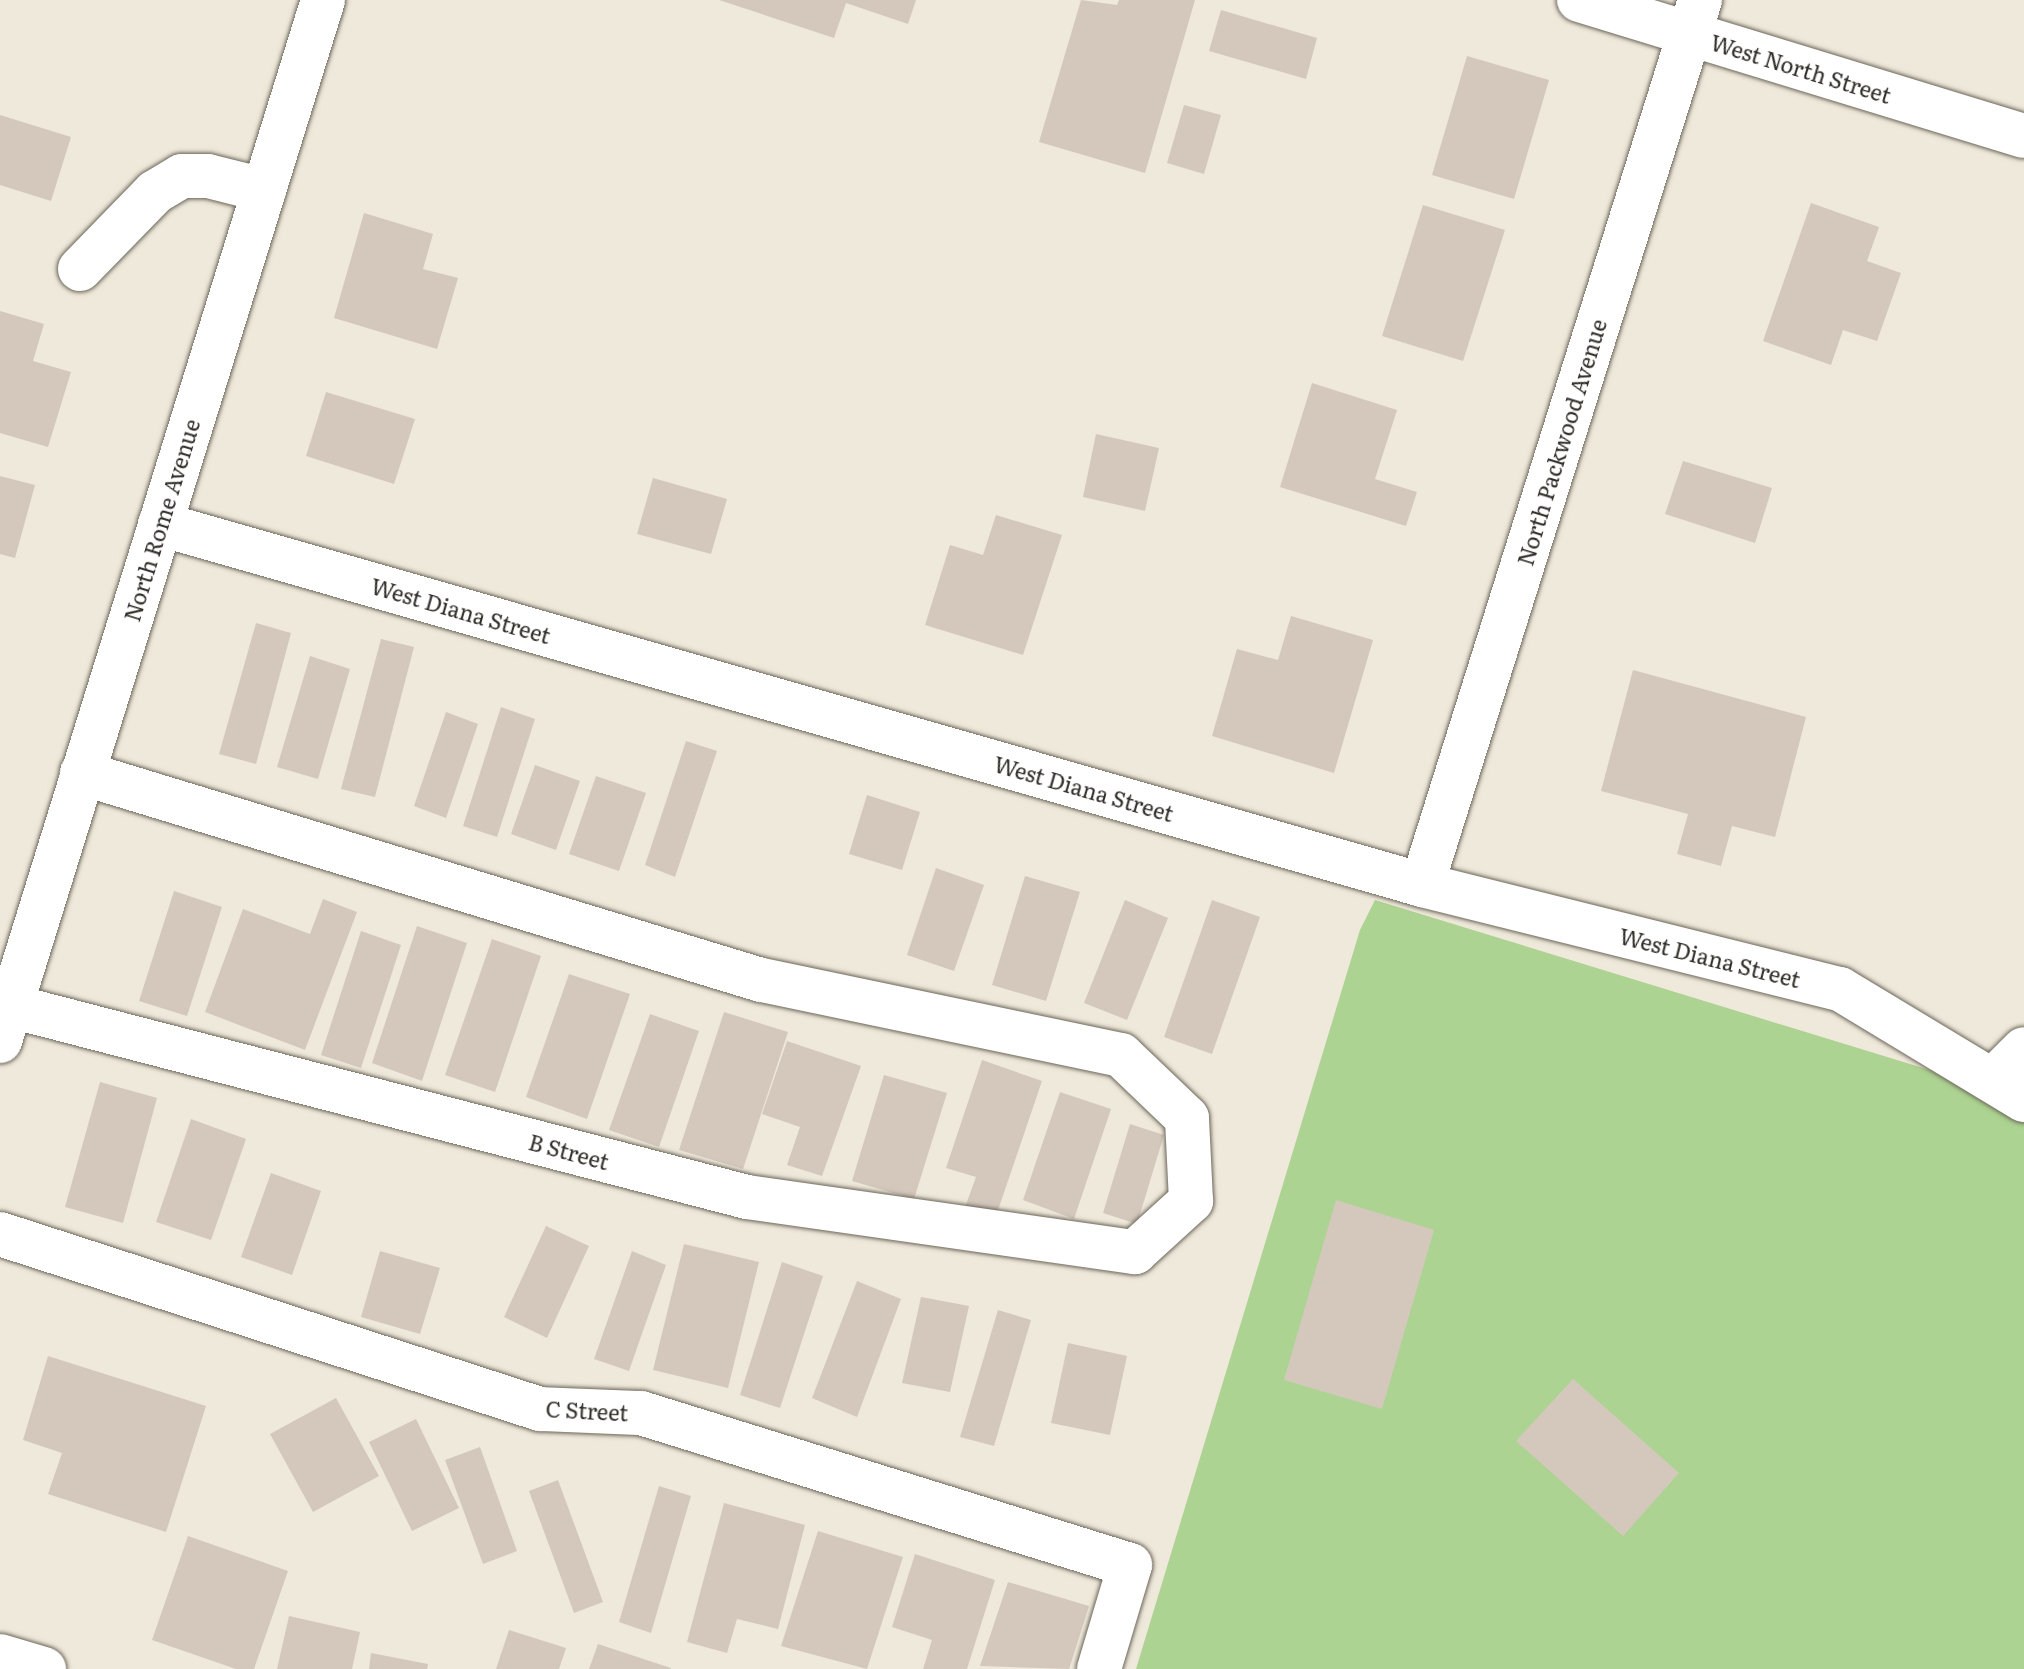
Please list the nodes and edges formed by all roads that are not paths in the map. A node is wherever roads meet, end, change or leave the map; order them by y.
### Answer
1 (323, 0) edge
2 (1579, 0) edge
3 (1694, 17) edge
4 (2024, 136) edge
5 (264, 190) junction
6 (80, 269) dead end
7 (160, 524) junction
8 (82, 773) junction
9 (1422, 885) junction
10 (18, 912) edge
11 (6, 1023) edge
12 (2024, 1049) edge
13 (2009, 1090) edge
14 (0, 1234) edge
15 (0, 1656) edge
16 (44, 1669) edge
17 (1099, 1669) edge

1 - 5 street, North Rome Avenue
2 - 3 street, West North Street
3 - 4 street, West North Street
3 - 9 street, North Packwood Avenue
5 - 6 street
5 - 7 street, North Rome Avenue
7 - 8 street, North Rome Avenue
7 - 9 street, West Diana Street
8 - 10 street, North Rome Avenue
8 - 11 street, B Street
9 - 13 street, West Diana Street
10 - 11 street, North Rome Avenue
12 - 13 street
14 - 17 street, C Street
15 - 16 street

